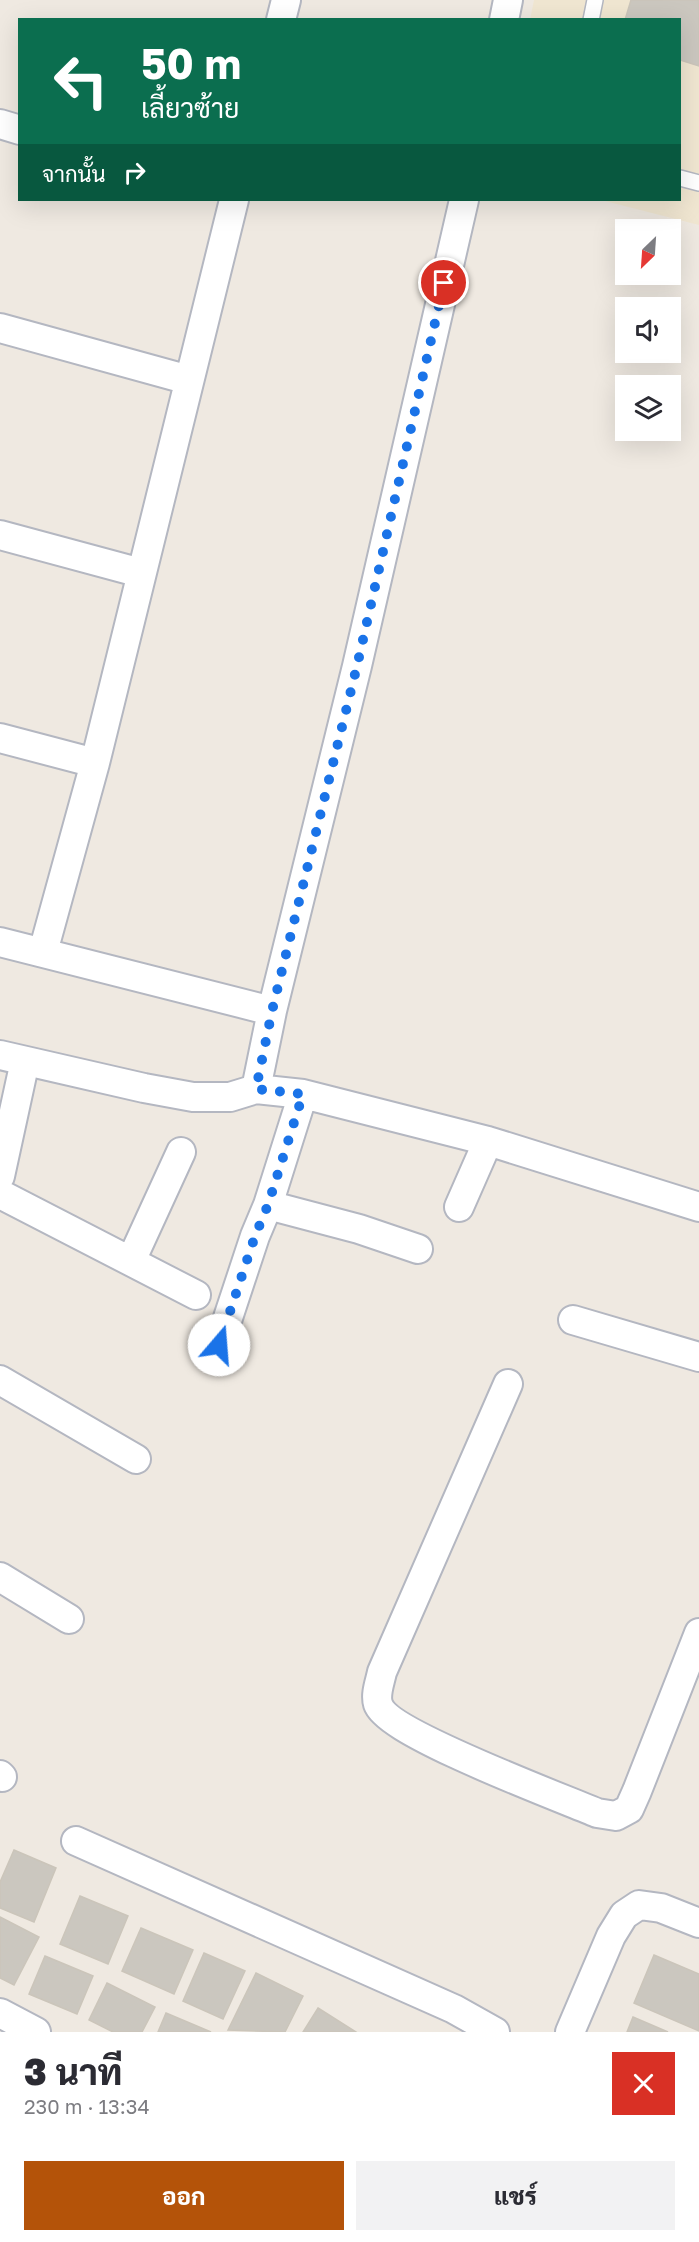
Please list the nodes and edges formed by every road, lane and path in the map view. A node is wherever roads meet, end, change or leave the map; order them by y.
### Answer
1 (286, 0) edge
2 (508, 0) edge
3 (595, 0) edge
4 (282, 18) edge
5 (504, 18) edge
6 (591, 18) edge
7 (0, 124) edge
8 (18, 129) edge
9 (681, 178) edge
10 (699, 183) edge
11 (234, 201) edge
12 (464, 201) edge
13 (0, 328) edge
14 (189, 380) junction
15 (0, 535) edge
16 (141, 573) junction
17 (0, 738) edge
18 (95, 763) junction
19 (0, 942) edge
20 (43, 952) junction
21 (272, 1011) junction
22 (12, 1058) edge
23 (256, 1089) junction
24 (303, 1094) junction
25 (488, 1141) junction
26 (181, 1152) dead end
27 (0, 1176) edge
28 (0, 1194) edge
29 (268, 1205) junction
30 (459, 1207) dead end
31 (699, 1207) edge
32 (418, 1249) dead end
33 (131, 1261) junction
34 (196, 1295) dead end
35 (573, 1320) dead end
36 (219, 1345) dead end
37 (699, 1357) edge
38 (0, 1380) edge
39 (508, 1384) dead end
40 (136, 1459) dead end
41 (0, 1578) edge
42 (69, 1619) dead end
43 (699, 1633) edge
44 (76, 1841) dead end
45 (699, 1923) edge
46 (0, 2013) edge
47 (36, 2032) edge
48 (495, 2032) edge
49 (570, 2032) edge

1 - 4 street
2 - 5 street
3 - 6 lane
7 - 8 street
9 - 10 lane
11 - 14 street
12 - 21 street
13 - 14 street
14 - 16 street
15 - 16 street
16 - 18 street
17 - 18 street
18 - 20 street
19 - 20 street
20 - 21 street
21 - 23 street
22 - 23 street
22 - 27 street
23 - 24 street
24 - 25 street
24 - 29 street
25 - 30 street
25 - 31 street
26 - 33 street
28 - 33 street
29 - 32 street
29 - 36 street
33 - 34 street
35 - 37 street
38 - 40 street
39 - 43 street
41 - 42 street
44 - 48 street
45 - 49 street
46 - 47 street

